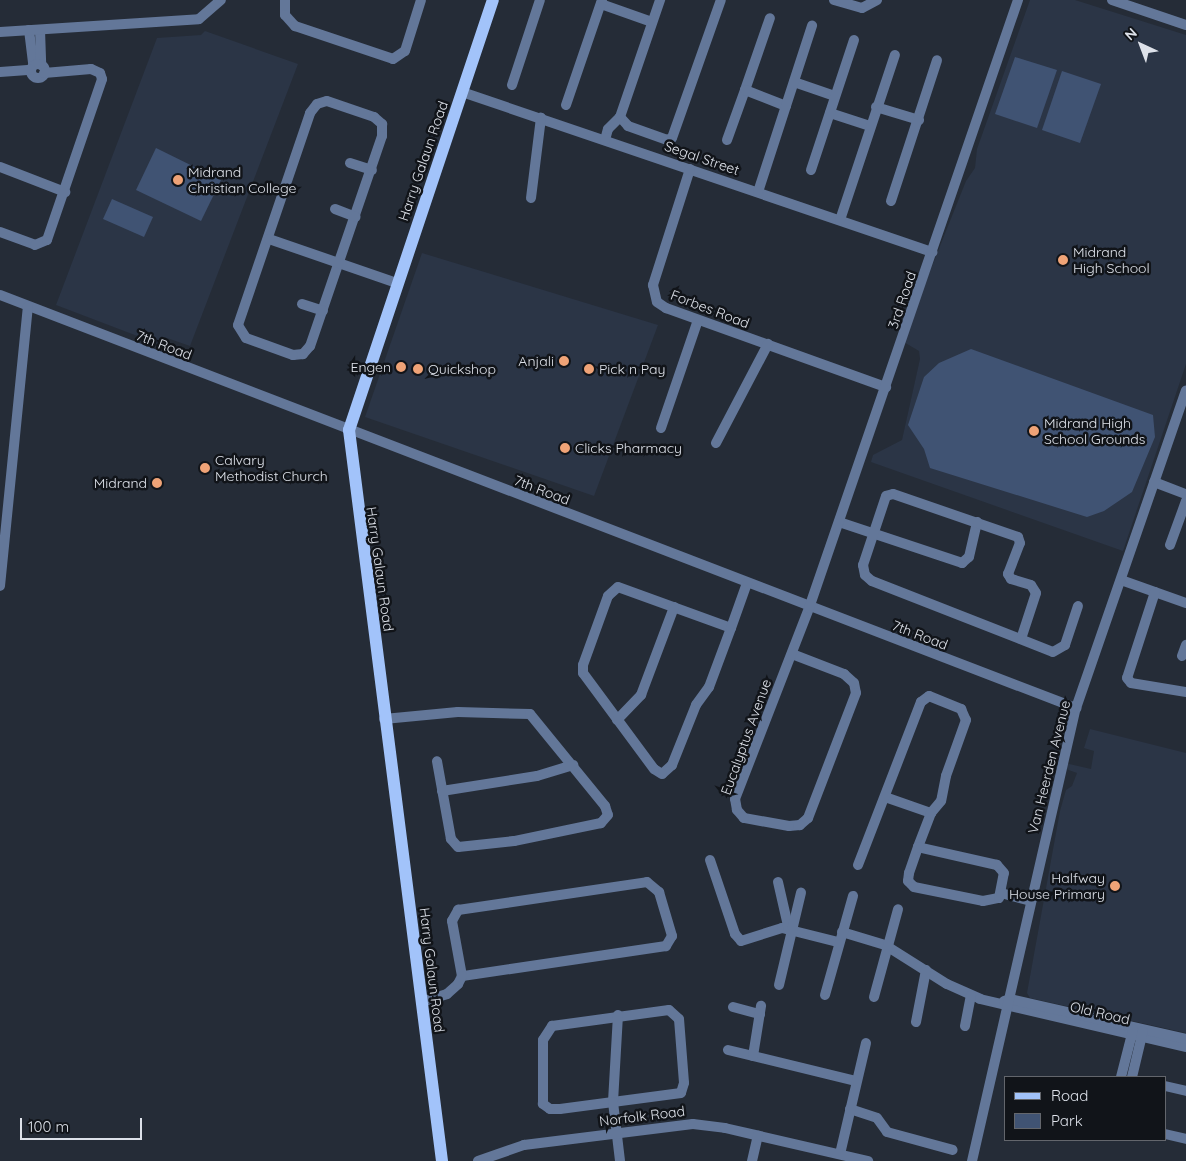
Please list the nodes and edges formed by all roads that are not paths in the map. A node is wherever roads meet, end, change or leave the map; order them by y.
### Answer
1 (221, 0) edge
2 (285, 0) edge
3 (422, 0) edge
4 (493, 0) edge
5 (540, 0) edge
6 (660, 0) edge
7 (721, 0) edge
8 (834, 0) edge
9 (1018, 0) edge
10 (1112, 0) edge
11 (602, 2) edge
12 (874, 3) edge
13 (770, 18) dead end
14 (652, 22) junction
15 (1186, 25) edge
16 (812, 26) dead end
17 (28, 30) junction
18 (40, 30) junction
19 (0, 32) edge
20 (854, 40) dead end
21 (895, 55) dead end
22 (937, 60) dead end
23 (37, 69) junction
24 (0, 72) edge
25 (794, 82) junction
26 (512, 85) dead end
27 (745, 90) junction
28 (462, 92) junction
29 (836, 96) junction
30 (566, 104) dead end
31 (786, 106) junction
32 (876, 107) junction
33 (830, 113) junction
34 (620, 117) junction
35 (541, 118) junction
36 (919, 120) junction
37 (870, 126) junction
38 (605, 140) junction
39 (728, 140) dead end
40 (350, 162) dead end
41 (0, 167) edge
42 (690, 169) junction
43 (372, 170) junction
44 (811, 170) dead end
45 (64, 192) junction
46 (758, 192) junction
47 (531, 198) dead end
48 (891, 200) dead end
49 (335, 209) dead end
50 (356, 217) junction
51 (840, 220) junction
52 (0, 232) edge
53 (268, 239) junction
54 (933, 252) junction
55 (338, 264) junction
56 (397, 282) junction
57 (0, 295) edge
58 (302, 304) dead end
59 (28, 306) junction
60 (323, 311) junction
61 (698, 320) junction
62 (768, 344) junction
63 (886, 387) junction
64 (1186, 390) edge
65 (661, 428) dead end
66 (349, 430) junction
67 (716, 443) dead end
68 (1154, 482) junction
69 (1186, 494) edge
70 (1186, 501) edge
71 (839, 522) junction
72 (977, 522) junction
73 (873, 535) junction
74 (1170, 545) dead end
75 (1121, 580) junction
76 (747, 583) junction
77 (0, 586) edge
78 (1155, 592) junction
79 (1186, 603) edge
80 (1078, 606) dead end
81 (674, 607) junction
82 (809, 608) junction
83 (731, 628) junction
84 (1021, 639) junction
85 (1186, 645) edge
86 (792, 654) junction
87 (1182, 656) dead end
88 (1186, 692) edge
89 (1076, 708) junction
90 (384, 719) junction
91 (618, 720) junction
92 (437, 761) dead end
93 (573, 765) junction
94 (442, 791) junction
95 (885, 797) junction
96 (931, 814) junction
97 (918, 847) junction
98 (710, 860) dead end
99 (858, 865) dead end
100 (778, 882) dead end
101 (801, 893) dead end
102 (1001, 893) junction
103 (853, 896) dead end
104 (1031, 901) junction
105 (898, 909) dead end
106 (791, 931) junction
107 (842, 932) junction
108 (838, 942) junction
109 (888, 947) junction
110 (926, 970) junction
111 (462, 976) junction
112 (779, 985) dead end
113 (824, 995) dead end
114 (971, 996) junction
115 (874, 997) dead end
116 (421, 1002) junction
117 (1006, 1003) junction
118 (733, 1007) dead end
119 (618, 1015) junction
120 (916, 1022) dead end
121 (965, 1026) dead end
122 (1138, 1032) junction
123 (1186, 1039) edge
124 (866, 1043) dead end
125 (1186, 1047) edge
126 (728, 1050) dead end
127 (752, 1056) junction
128 (1126, 1076) edge
129 (856, 1081) junction
130 (1166, 1086) edge
131 (1186, 1091) edge
132 (613, 1102) junction
133 (850, 1110) junction
134 (616, 1133) junction
135 (1166, 1134) edge
136 (758, 1136) junction
137 (1186, 1139) edge
138 (953, 1150) dead end
139 (840, 1154) junction
140 (442, 1161) edge
141 (478, 1161) edge
142 (620, 1161) edge
143 (752, 1161) edge
144 (868, 1161) edge
145 (972, 1161) edge

1 - 18 street
2 - 3 street
4 - 28 main road, Harry Galaun Road
5 - 26 street
6 - 14 street
7 - 34 street
8 - 12 street
9 - 54 street, 3rd Road
10 - 15 street
11 - 14 street
11 - 30 street
13 - 27 street
14 - 34 street
16 - 25 street
17 - 18 street
17 - 19 street
17 - 23 street
18 - 23 street
20 - 29 street
21 - 32 street
22 - 36 street
23 - 24 street
23 - 45 street
25 - 29 street
25 - 31 street
27 - 31 street
27 - 39 street
28 - 35 street, Segal Street
28 - 56 main road, Harry Galaun Road
29 - 33 street
31 - 46 street
32 - 36 street
32 - 37 street
33 - 37 street
33 - 44 street
34 - 38 street
35 - 38 street, Segal Street
35 - 47 street
36 - 48 street
37 - 51 street
38 - 42 street, Segal Street
40 - 43 street
41 - 45 street
42 - 46 street, Segal Street
42 - 61 street, Forbes Road
43 - 50 street
43 - 53 street
45 - 52 street
46 - 51 street, Segal Street
49 - 50 street
50 - 55 street
51 - 54 street, Segal Street
53 - 55 street
53 - 60 street
54 - 63 street, 3rd Road
55 - 56 street
55 - 60 street
56 - 66 main road, Harry Galaun Road
57 - 59 street, 7th Road
58 - 60 street
59 - 66 street, 7th Road
59 - 77 street
61 - 62 street, Forbes Road
61 - 65 street
62 - 63 street, Forbes Road
62 - 67 street
63 - 71 street, 3rd Road
64 - 68 street, Van Heerden Avenue
66 - 76 street, 7th Road
66 - 90 main road, Harry Galaun Road
68 - 69 street
68 - 75 street, Van Heerden Avenue
70 - 74 street
71 - 73 street
71 - 82 street, 3rd Road
72 - 73 street
72 - 73 street
72 - 84 street
73 - 84 street
75 - 78 street
75 - 89 street, Van Heerden Avenue
76 - 82 street, 7th Road
76 - 83 street
78 - 79 street
78 - 88 street
80 - 84 street
81 - 83 street
81 - 91 street
81 - 91 street
82 - 86 street, Eucalyptus Avenue
82 - 89 street, 7th Road
83 - 91 street
85 - 87 street
86 - 86 street, Eucalyptus Avenue
89 - 104 street, Van Heerden Avenue
90 - 93 street
90 - 116 main road, Harry Galaun Road
92 - 94 street
93 - 94 street
93 - 94 street
95 - 96 street
95 - 96 street
95 - 99 street
96 - 97 street
97 - 102 street
97 - 102 street
98 - 106 street
100 - 106 street
101 - 106 street
102 - 104 street
103 - 107 street
104 - 117 street, Van Heerden Avenue
105 - 109 street
106 - 108 street
106 - 112 street
107 - 108 street
107 - 109 street, Old Road
108 - 113 street
109 - 110 street, Old Road
109 - 115 street
110 - 114 street, Old Road
110 - 120 street
111 - 111 street
111 - 116 street
114 - 117 street, Old Road
114 - 121 street
116 - 140 main road, Harry Galaun Road
117 - 122 street, Old Road
117 - 145 street, Van Heerden Avenue
118 - 127 street
119 - 132 street
119 - 132 street
119 - 132 street
122 - 123 street, Old Road
122 - 125 street, Old Road
122 - 128 street
124 - 129 street
126 - 127 street
127 - 129 street
129 - 133 street
130 - 131 street
132 - 134 street
133 - 138 street
133 - 139 street
134 - 136 street, Norfolk Road
134 - 141 street, Norfolk Road
134 - 142 street
135 - 137 street
136 - 139 street, Norfolk Road
136 - 143 street
139 - 144 street, Norfolk Road

